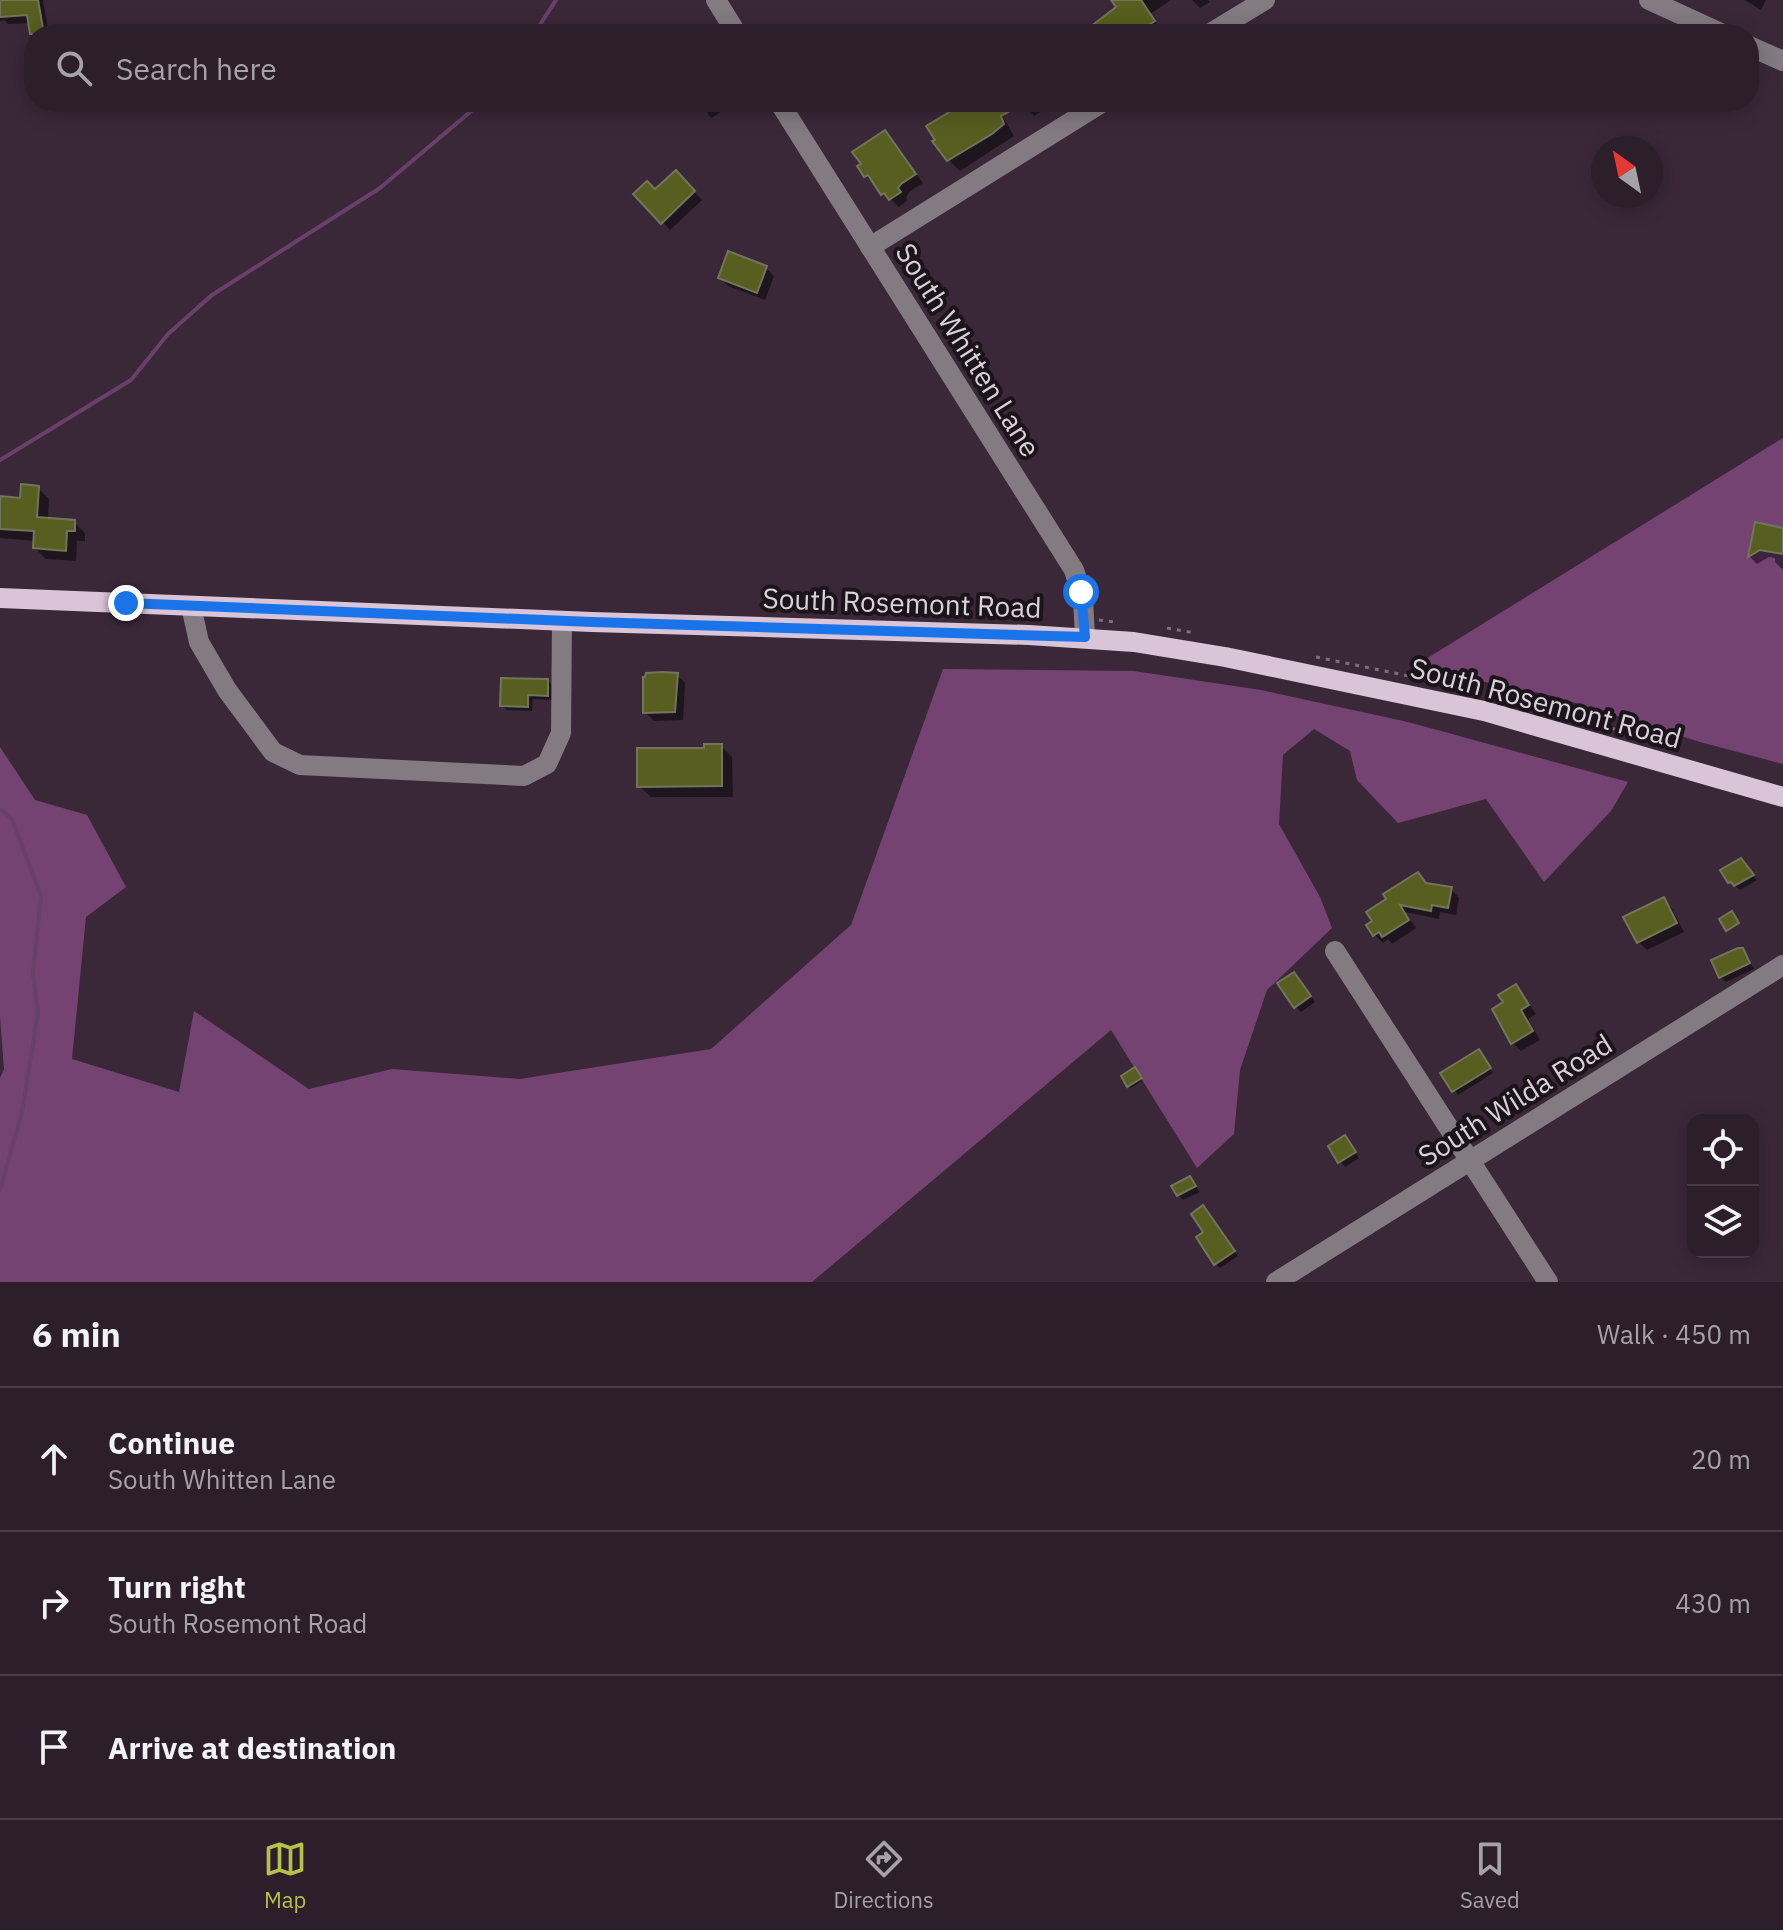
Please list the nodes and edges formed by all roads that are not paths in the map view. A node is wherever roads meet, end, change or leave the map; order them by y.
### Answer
1 (716, 0) edge
2 (1265, 0) edge
3 (1649, 0) edge
4 (731, 24) edge
5 (1225, 24) edge
6 (1701, 24) edge
7 (1759, 50) edge
8 (1783, 61) edge
9 (785, 112) edge
10 (1087, 112) edge
11 (870, 247) junction
12 (0, 598) edge
13 (191, 606) junction
14 (562, 621) junction
15 (1085, 637) junction
16 (1783, 797) edge
17 (1335, 951) dead end
18 (1783, 965) edge
19 (1471, 1160) junction
20 (1276, 1282) edge
21 (1548, 1282) edge

1 - 4 street
2 - 5 street
3 - 6 street
7 - 8 street
9 - 11 street, South Whitten Lane
10 - 11 street
11 - 15 street, South Whitten Lane
12 - 13 main road, South Rosemont Road
13 - 14 main road, South Rosemont Road
13 - 14 street
14 - 15 main road, South Rosemont Road
15 - 16 main road, South Rosemont Road
17 - 19 street
18 - 19 street, South Wilda Road
19 - 20 street, South Wilda Road
19 - 21 street

